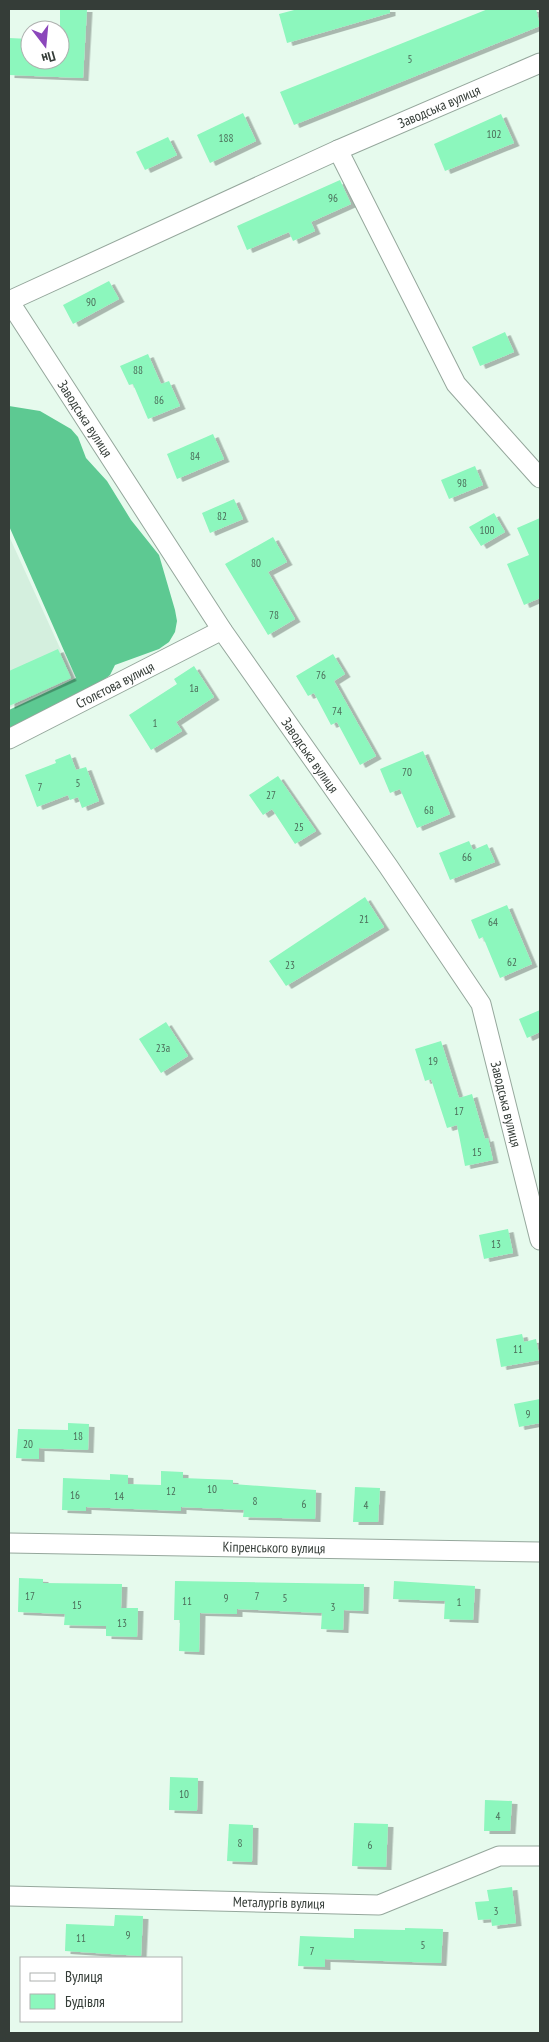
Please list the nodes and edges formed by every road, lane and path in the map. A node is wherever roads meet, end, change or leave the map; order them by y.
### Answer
1 (540, 63) edge
2 (338, 150) junction
3 (9, 301) edge
4 (540, 478) edge
5 (222, 630) junction
6 (9, 739) edge
7 (540, 1240) edge
8 (9, 1543) edge
9 (540, 1552) edge
10 (540, 1856) edge
11 (9, 1896) edge

1 - 2 street, Заводська вулиця
2 - 3 street, Заводська вулиця
2 - 4 street
3 - 5 street, Заводська вулиця
5 - 6 street, Столєтова вулиця
5 - 7 street, Заводська вулиця
8 - 9 street, Кіпренського вулиця
10 - 11 street, Металургів вулиця

